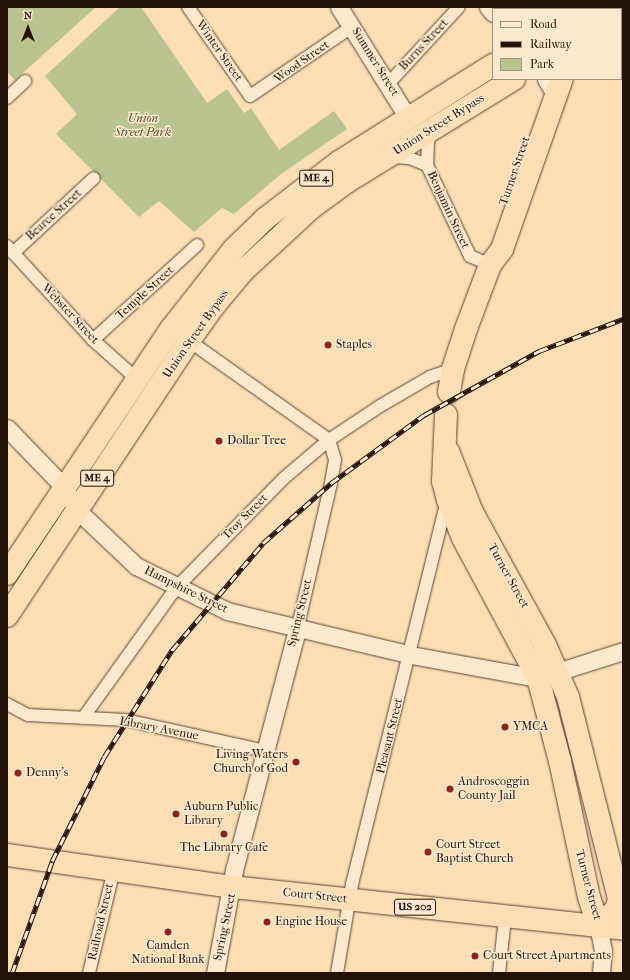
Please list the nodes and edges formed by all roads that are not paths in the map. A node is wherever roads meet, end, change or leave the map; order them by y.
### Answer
1 (188, 7) edge
2 (340, 7) edge
3 (459, 7) edge
4 (353, 26) junction
5 (492, 66) edge
6 (512, 80) edge
7 (26, 81) dead end
8 (389, 83) junction
9 (551, 83) edge
10 (250, 96) joint
11 (7, 98) edge
12 (408, 118) junction
13 (434, 128) junction
14 (386, 158) junction
15 (427, 165) junction
16 (94, 178) dead end
17 (197, 245) dead end
18 (10, 249) edge
19 (490, 264) junction
20 (171, 329) junction
21 (93, 340) junction
22 (189, 341) junction
23 (453, 369) junction
24 (137, 379) junction
25 (449, 392) dead end
26 (446, 415) dead end
27 (7, 428) edge
28 (329, 440) junction
29 (445, 445) junction
30 (65, 488) junction
31 (448, 500) junction
32 (76, 509) junction
33 (7, 574) edge
34 (176, 588) junction
35 (7, 616) edge
36 (296, 630) junction
37 (623, 651) edge
38 (411, 656) junction
39 (548, 674) junction
40 (7, 704) edge
41 (83, 718) junction
42 (265, 751) junction
43 (7, 855) edge
44 (114, 870) junction
45 (233, 887) junction
46 (351, 899) junction
47 (621, 901) edge
48 (505, 918) junction
49 (598, 925) junction
50 (623, 929) edge
51 (89, 973) edge
52 (215, 973) edge
53 (337, 973) edge
54 (499, 973) edge
55 (601, 973) edge

1 - 10 street, Winter Street
2 - 4 street, Summer Street
3 - 8 street, Burns Street
4 - 8 street, Summer Street
4 - 10 street, Wood Street
5 - 12 highway, Union Street Bypass / ME 4
6 - 13 highway, Union Street Bypass / ME 4
7 - 11 street
8 - 12 street, Summer Street
9 - 19 highway, Turner Street
12 - 20 highway, Union Street Bypass / ME 4
13 - 14 highway, Union Street Bypass / ME 4
13 - 15 street, Benjamin Street
14 - 15 street, Benjamin Street
14 - 22 highway, Union Street Bypass / ME 4
15 - 19 street, Benjamin Street
16 - 18 street, Bearce Street
17 - 21 street, Temple Street
18 - 21 street, Webster Street
19 - 23 highway, Turner Street
20 - 22 street
20 - 24 highway, Union Street Bypass / ME 4
21 - 24 street, Webster Street
22 - 28 street
22 - 32 highway, Union Street Bypass / ME 4
23 - 25 highway, Turner Street
23 - 28 street, Troy Street
24 - 30 highway, Union Street Bypass / ME 4
26 - 29 highway, Turner Street
27 - 30 street, Hampshire Street
28 - 34 street, Troy Street
28 - 36 street, Spring Street
29 - 31 highway, Turner Street
29 - 39 highway, Turner Street
30 - 32 street, Hampshire Street
30 - 33 highway, Union Street Bypass / ME 4
31 - 38 street, Pleasant Street
31 - 39 highway, Turner Street
32 - 34 street, Hampshire Street
32 - 35 highway, Union Street Bypass / ME 4
34 - 36 street, Hampshire Street
34 - 41 street, Troy Street
36 - 38 street, Hampshire Street
36 - 42 street, Spring Street
37 - 39 street
38 - 39 street, Hampshire Street
38 - 46 street, Pleasant Street
39 - 47 highway, Turner Street
39 - 49 highway, Turner Street
40 - 41 street, Library Avenue
41 - 42 street, Library Avenue
42 - 45 street, Spring Street
43 - 44 highway, Court Street / US 202
44 - 45 highway, Court Street / US 202
44 - 51 street, Railroad Street
45 - 46 highway, Court Street / US 202
45 - 52 street, Spring Street
46 - 48 highway, Court Street / US 202
46 - 53 street, Pleasant Street
47 - 49 highway, Turner Street
48 - 49 highway, Court Street / US 202
48 - 54 street
49 - 50 highway, Court Street / US 202
49 - 55 street

